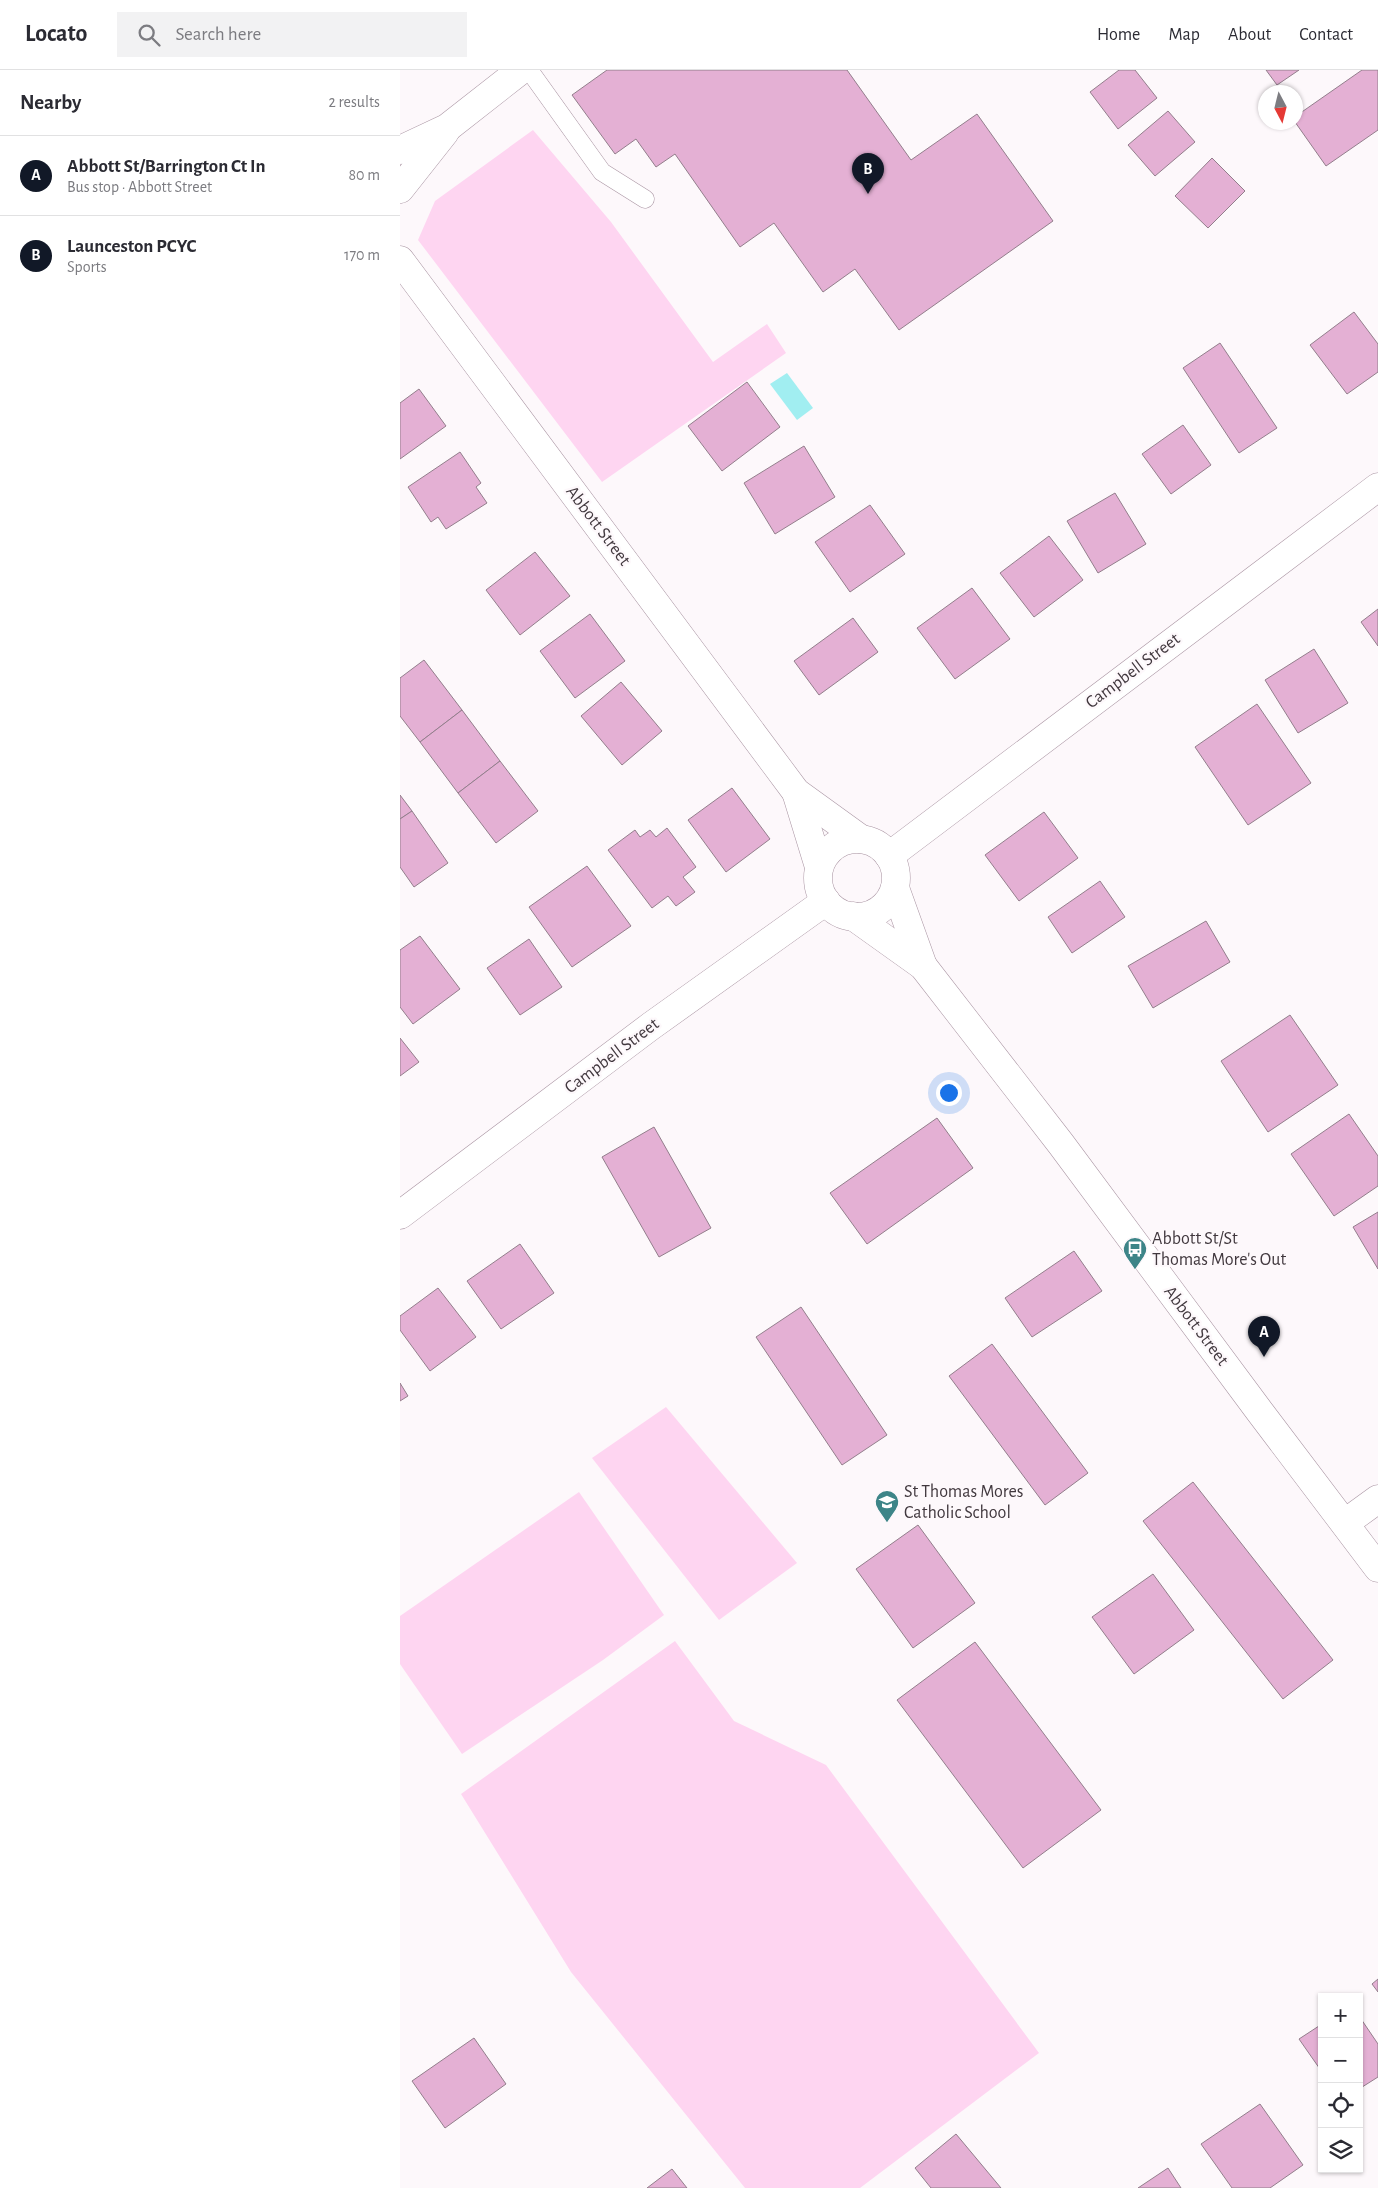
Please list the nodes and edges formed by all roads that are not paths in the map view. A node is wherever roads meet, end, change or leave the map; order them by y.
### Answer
1 (521, 70) edge
2 (529, 70) edge
3 (447, 128) junction
4 (400, 150) edge
5 (400, 189) edge
6 (645, 199) dead end
7 (400, 260) edge
8 (1378, 487) edge
9 (796, 792) junction
10 (861, 838) junction
11 (889, 856) junction
12 (819, 867) junction
13 (894, 888) junction
14 (826, 901) junction
15 (853, 916) junction
16 (923, 966) junction
17 (400, 1215) edge
18 (1378, 1498) edge
19 (1345, 1523) junction
20 (1378, 1568) edge

1 - 3 street
2 - 6 lane
3 - 4 street
3 - 5 street
7 - 9 street, Abbott Street
8 - 11 street, Campbell Street
9 - 10 street, Abbott Street
9 - 12 street, Abbott Street
10 - 11 street
10 - 12 street
11 - 13 street
12 - 14 street
13 - 15 street
13 - 16 street, Abbott Street
14 - 15 street
14 - 17 street, Campbell Street
15 - 16 street, Abbott Street
16 - 19 street, Abbott Street
18 - 19 street
19 - 20 street, Abbott Street

